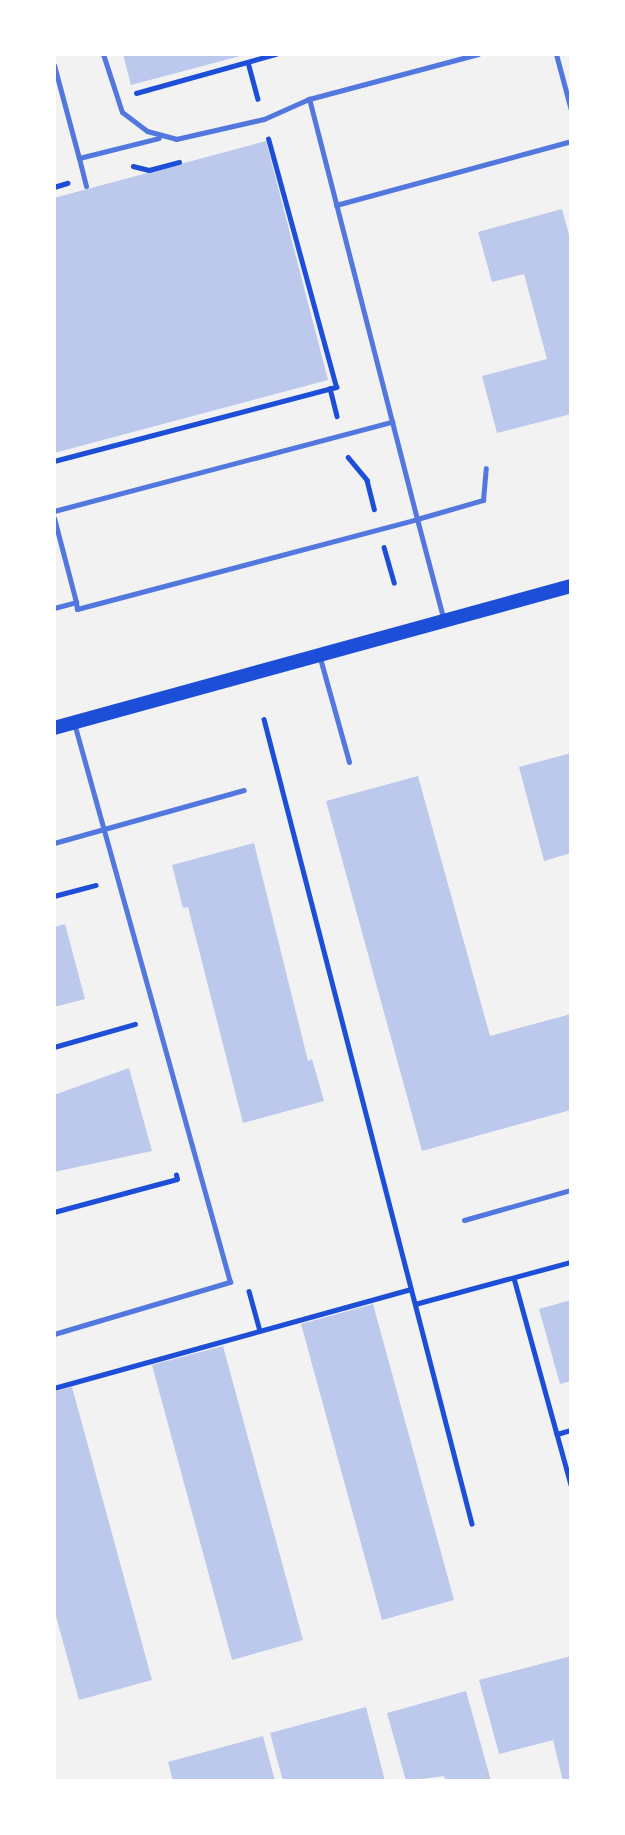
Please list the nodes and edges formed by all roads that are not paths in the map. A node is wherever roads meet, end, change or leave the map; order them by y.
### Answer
1 (103, 54) edge
2 (478, 54) edge
3 (556, 54) edge
4 (54, 65) edge
5 (309, 99) junction
6 (571, 110) edge
7 (160, 137) junction
8 (571, 141) edge
9 (79, 158) junction
10 (86, 186) dead end
11 (336, 205) junction
12 (392, 422) junction
13 (486, 468) dead end
14 (54, 512) edge
15 (54, 518) edge
16 (417, 519) junction
17 (571, 586) edge
18 (76, 602) junction
19 (54, 608) edge
20 (444, 621) junction
21 (319, 655) junction
22 (73, 722) junction
23 (54, 728) edge
24 (349, 762) dead end
25 (244, 790) dead end
26 (103, 828) junction
27 (54, 842) edge
28 (571, 1191) edge
29 (464, 1220) dead end
30 (54, 1334) edge

1 - 7 lane
2 - 5 lane
3 - 6 lane
4 - 9 lane
5 - 7 lane
5 - 11 lane
7 - 9 lane
8 - 11 lane
9 - 10 lane
11 - 12 lane
12 - 14 lane
12 - 16 lane
13 - 16 lane
15 - 18 lane
16 - 18 lane
16 - 20 lane
17 - 20 main road
18 - 19 lane
20 - 21 main road
21 - 22 main road
21 - 24 lane
22 - 23 main road
22 - 26 lane
25 - 26 lane
26 - 27 lane
26 - 30 lane
28 - 29 lane

